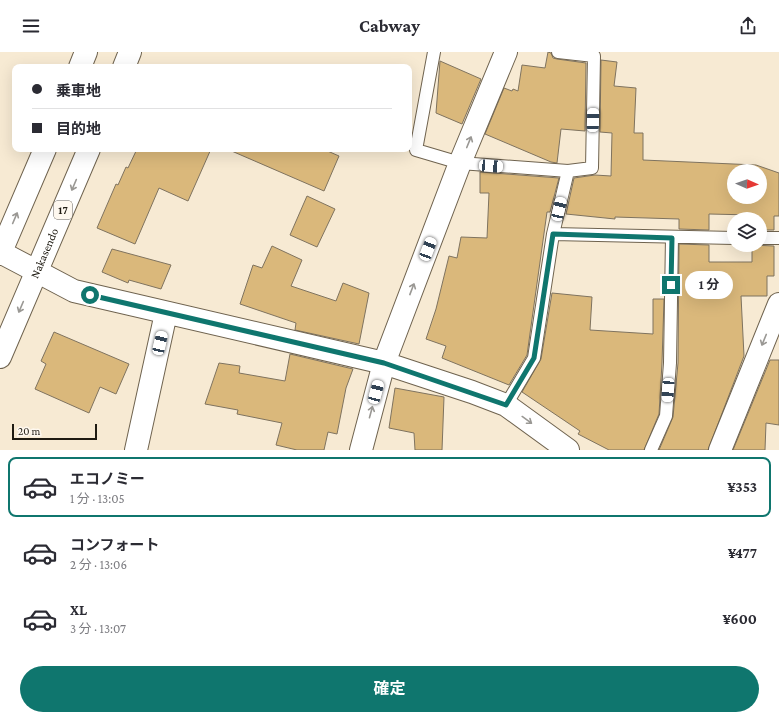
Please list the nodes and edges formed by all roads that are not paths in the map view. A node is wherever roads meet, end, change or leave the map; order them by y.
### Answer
1 (86, 52) edge
2 (130, 52) edge
3 (434, 52) edge
4 (506, 52) edge
5 (558, 52) edge
6 (81, 64) edge
7 (125, 64) edge
8 (44, 152) edge
9 (88, 152) edge
10 (460, 163) junction
11 (568, 171) junction
12 (553, 234) junction
13 (672, 238) junction
14 (727, 238) edge
15 (767, 238) edge
16 (779, 238) edge
17 (0, 252) edge
18 (37, 271) junction
19 (779, 304) edge
20 (166, 313) junction
21 (0, 357) edge
22 (384, 363) junction
23 (506, 405) junction
24 (136, 450) edge
25 (361, 450) edge
26 (568, 450) edge
27 (651, 450) edge
28 (720, 450) edge

1 - 6 main road
2 - 7 main road
3 - 10 lane
10 -> 4 main road
5 - 11 lane
17 -> 8 main road
9 -> 18 main road, Nakasendo / 17
10 - 11 lane
22 -> 10 main road
11 - 12 lane
12 - 13 lane
12 - 23 lane
13 - 14 lane
13 - 27 lane
15 - 16 lane
17 - 18 main road
18 - 20 main road
18 -> 21 main road, Nakasendo / 17
19 -> 28 main road
20 - 22 main road
20 - 24 main road
22 - 23 main road
25 -> 22 main road
23 -> 26 main road

